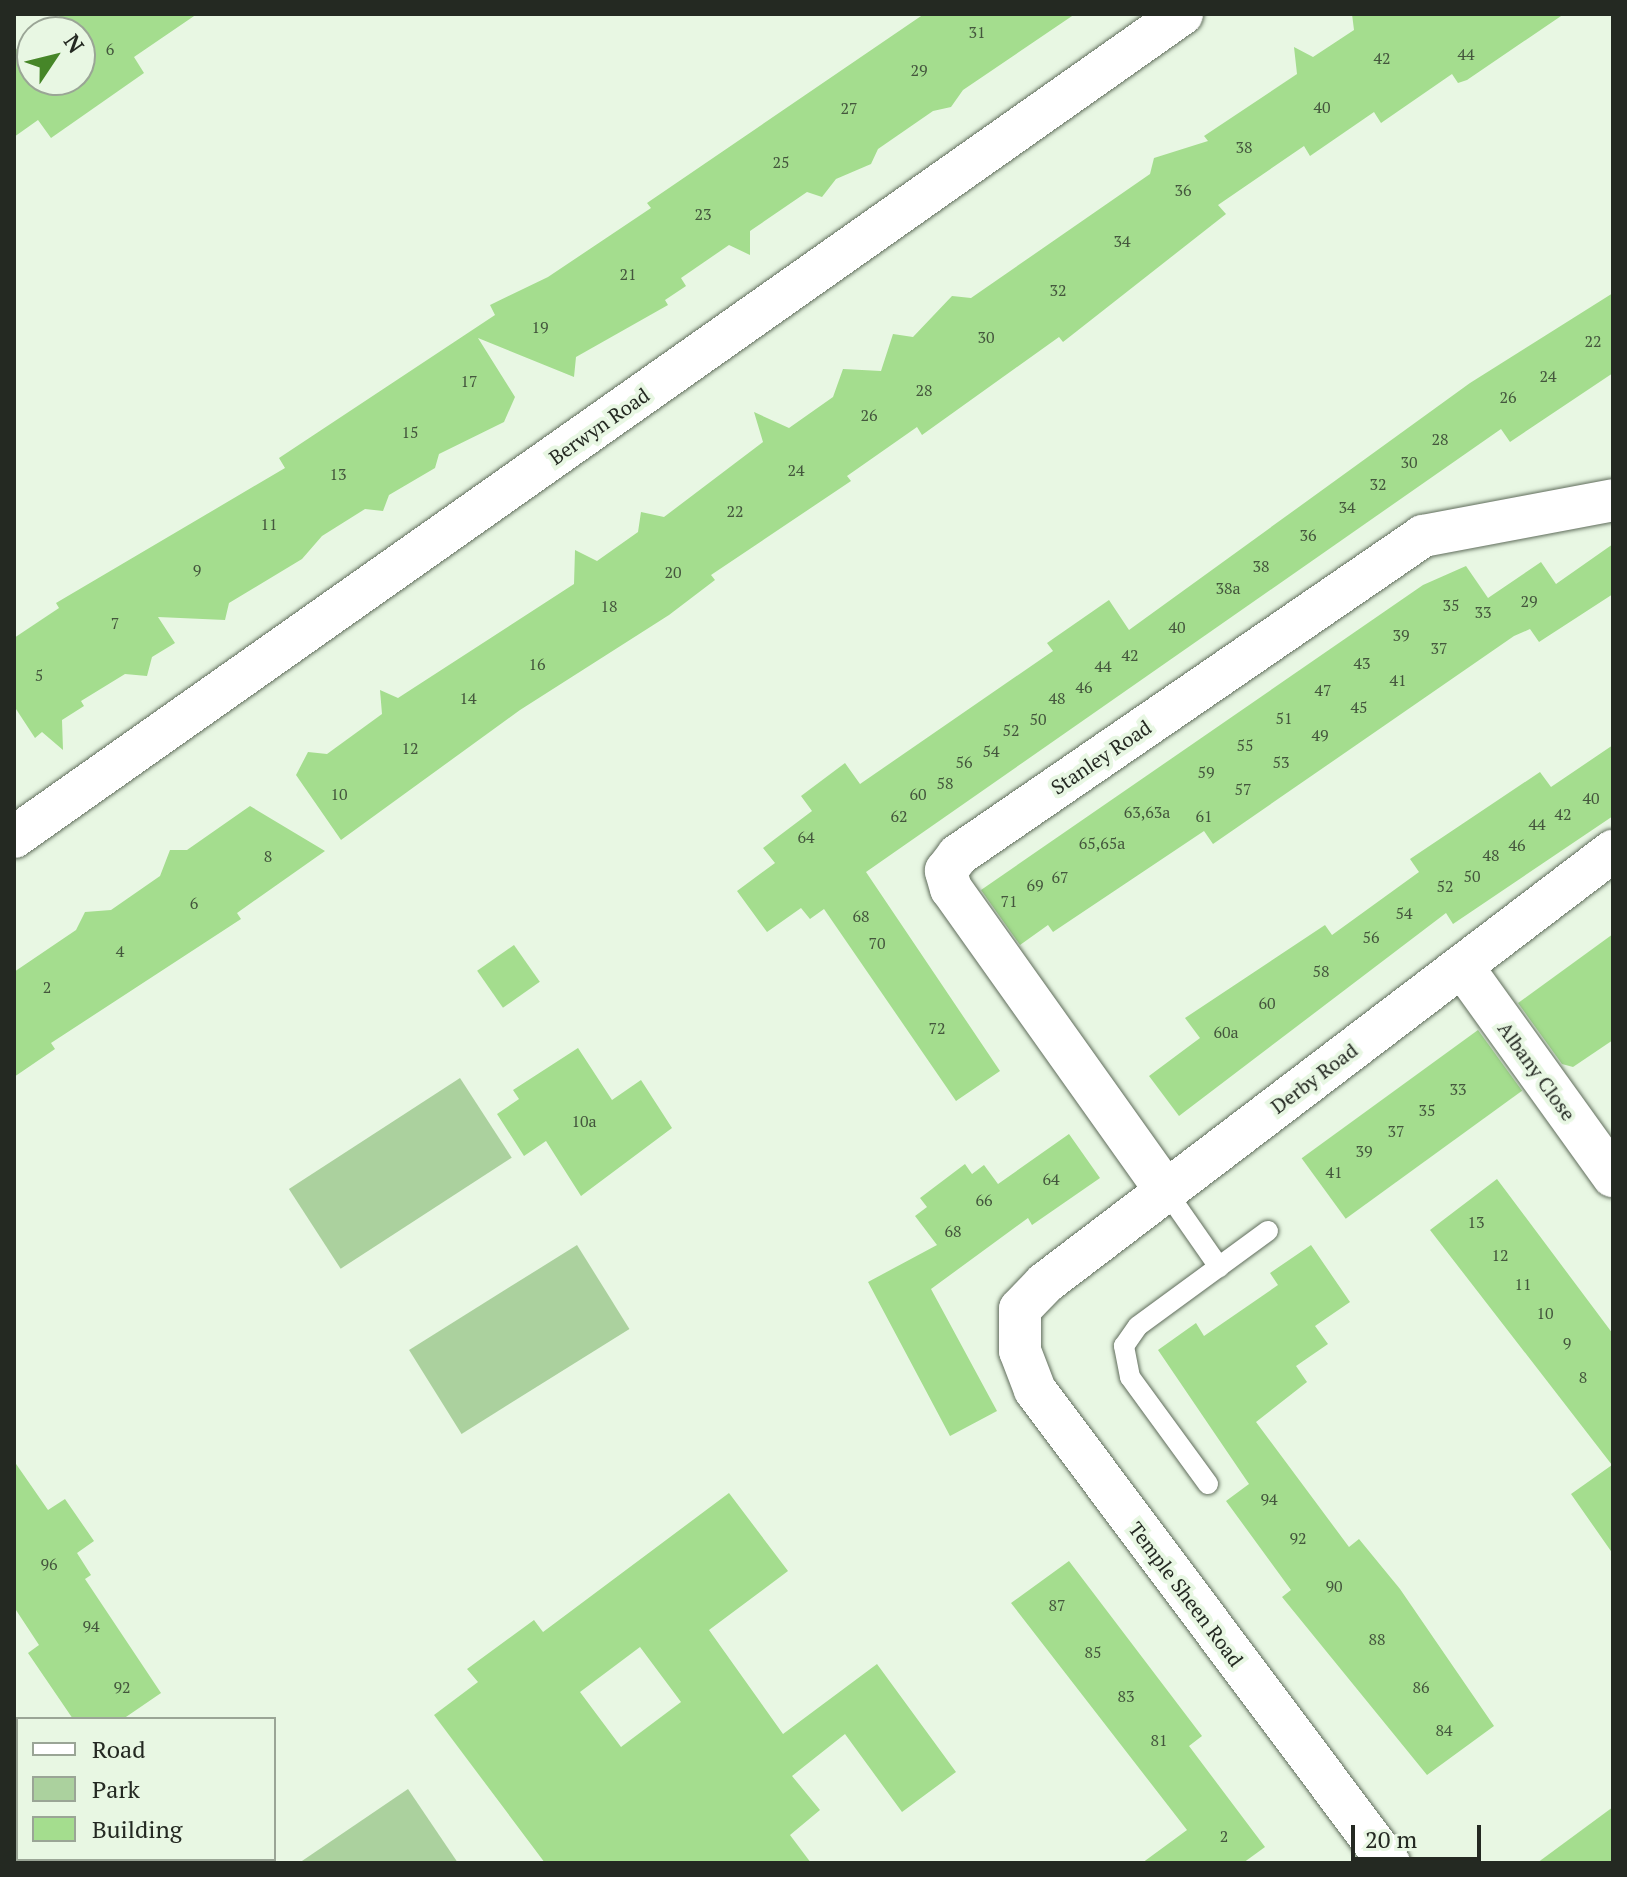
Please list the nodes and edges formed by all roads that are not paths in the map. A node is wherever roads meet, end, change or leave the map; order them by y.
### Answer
1 (1182, 14) edge
2 (1613, 500) edge
3 (14, 837) edge
4 (1613, 851) edge
5 (1462, 966) junction
6 (1613, 1176) edge
7 (1166, 1191) junction
8 (1268, 1231) dead end
9 (1219, 1267) junction
10 (1020, 1309) joint
11 (1208, 1484) dead end
12 (1371, 1857) edge

1 - 3 street, Berwyn Road
2 - 7 street, Stanley Road
4 - 5 street, Derby Road
5 - 6 street, Albany Close
5 - 7 street, Derby Road
7 - 9 lane
7 - 10 street, Derby Road
8 - 9 lane
9 - 11 lane
10 - 12 street, Temple Sheen Road

